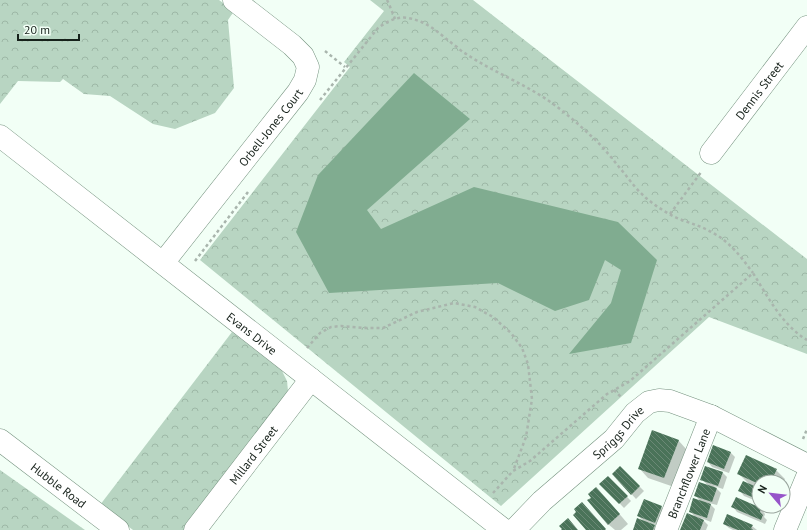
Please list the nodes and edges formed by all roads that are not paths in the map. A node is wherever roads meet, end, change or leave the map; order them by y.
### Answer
1 (234, 0) edge
2 (807, 27) edge
3 (0, 136) edge
4 (711, 153) road end
5 (171, 269) junction
6 (312, 379) junction
7 (711, 416) junction
8 (0, 440) edge
9 (807, 465) edge
10 (807, 478) edge
11 (118, 530) edge
12 (195, 530) edge
13 (504, 530) edge
14 (514, 530) edge
15 (666, 530) edge
16 (786, 530) edge

1 - 5 street, Orbell-Jones Court
2 - 4 street, Dennis Street
3 - 5 street, Evans Drive
5 - 6 street, Evans Drive
6 - 12 street, Millard Street
6 - 13 street, Evans Drive
7 - 9 street, Spriggs Drive
7 - 14 street, Spriggs Drive
7 - 15 street, Branchflower Lane
8 - 11 street, Hubble Road
10 - 16 street

